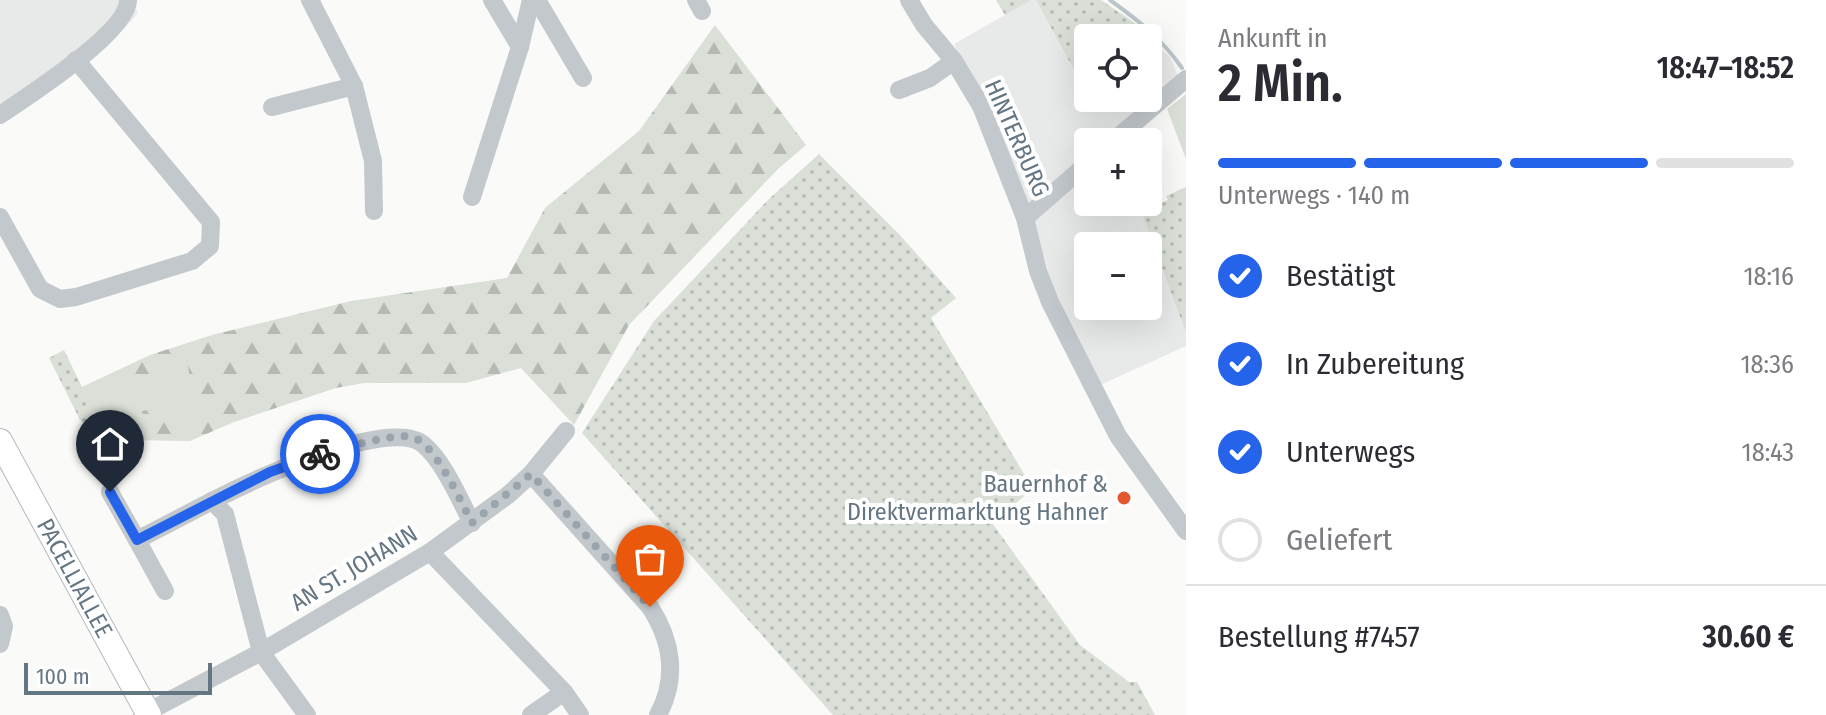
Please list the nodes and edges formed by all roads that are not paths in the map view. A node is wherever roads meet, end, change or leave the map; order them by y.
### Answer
1 (128, 0) edge
2 (310, 0) edge
3 (909, 0) edge
4 (533, 3) edge
5 (496, 4) edge
6 (520, 47) junction
7 (76, 60) junction
8 (954, 61) junction
9 (583, 78) dead end
10 (1186, 79) edge
11 (354, 86) junction
12 (899, 90) dead end
13 (272, 107) dead end
14 (0, 115) edge
15 (1128, 128) edge
16 (1074, 175) edge
17 (472, 197) dead end
18 (374, 211) dead end
19 (0, 217) edge
20 (1025, 218) junction
21 (566, 431) dead end
22 (0, 441) edge
23 (531, 474) junction
24 (110, 492) dead end
25 (212, 501) junction
26 (472, 523) junction
27 (1186, 531) edge
28 (137, 540) junction
29 (430, 552) junction
30 (165, 591) dead end
31 (0, 615) edge
32 (0, 644) edge
33 (261, 652) junction
34 (564, 692) junction
35 (147, 714) edge
36 (307, 715) edge
37 (531, 715) edge
38 (580, 715) edge
39 (658, 715) edge

1 - 7 street
2 - 11 street
3 - 8 street, HINTERBURG
4 - 5 street
4 - 6 street
4 - 9 street
5 - 6 street
6 - 17 street
7 - 14 street
7 - 19 street
8 - 12 street
8 - 20 street, HINTERBURG
10 - 15 street
11 - 13 street
11 - 18 street
16 - 20 street
20 - 27 street, HINTERBURG
21 - 23 street, AN ST. JOHANN
22 - 35 main road, PACELLIALLEE
23 - 26 street, AN ST. JOHANN
23 - 39 street
24 - 28 street
25 - 26 street
25 - 28 street
25 - 33 street
26 - 29 street, AN ST. JOHANN
28 - 30 street
29 - 33 street, AN ST. JOHANN
29 - 34 street
31 - 32 street
33 - 35 street, AN ST. JOHANN
33 - 36 street
34 - 37 street
34 - 38 street

